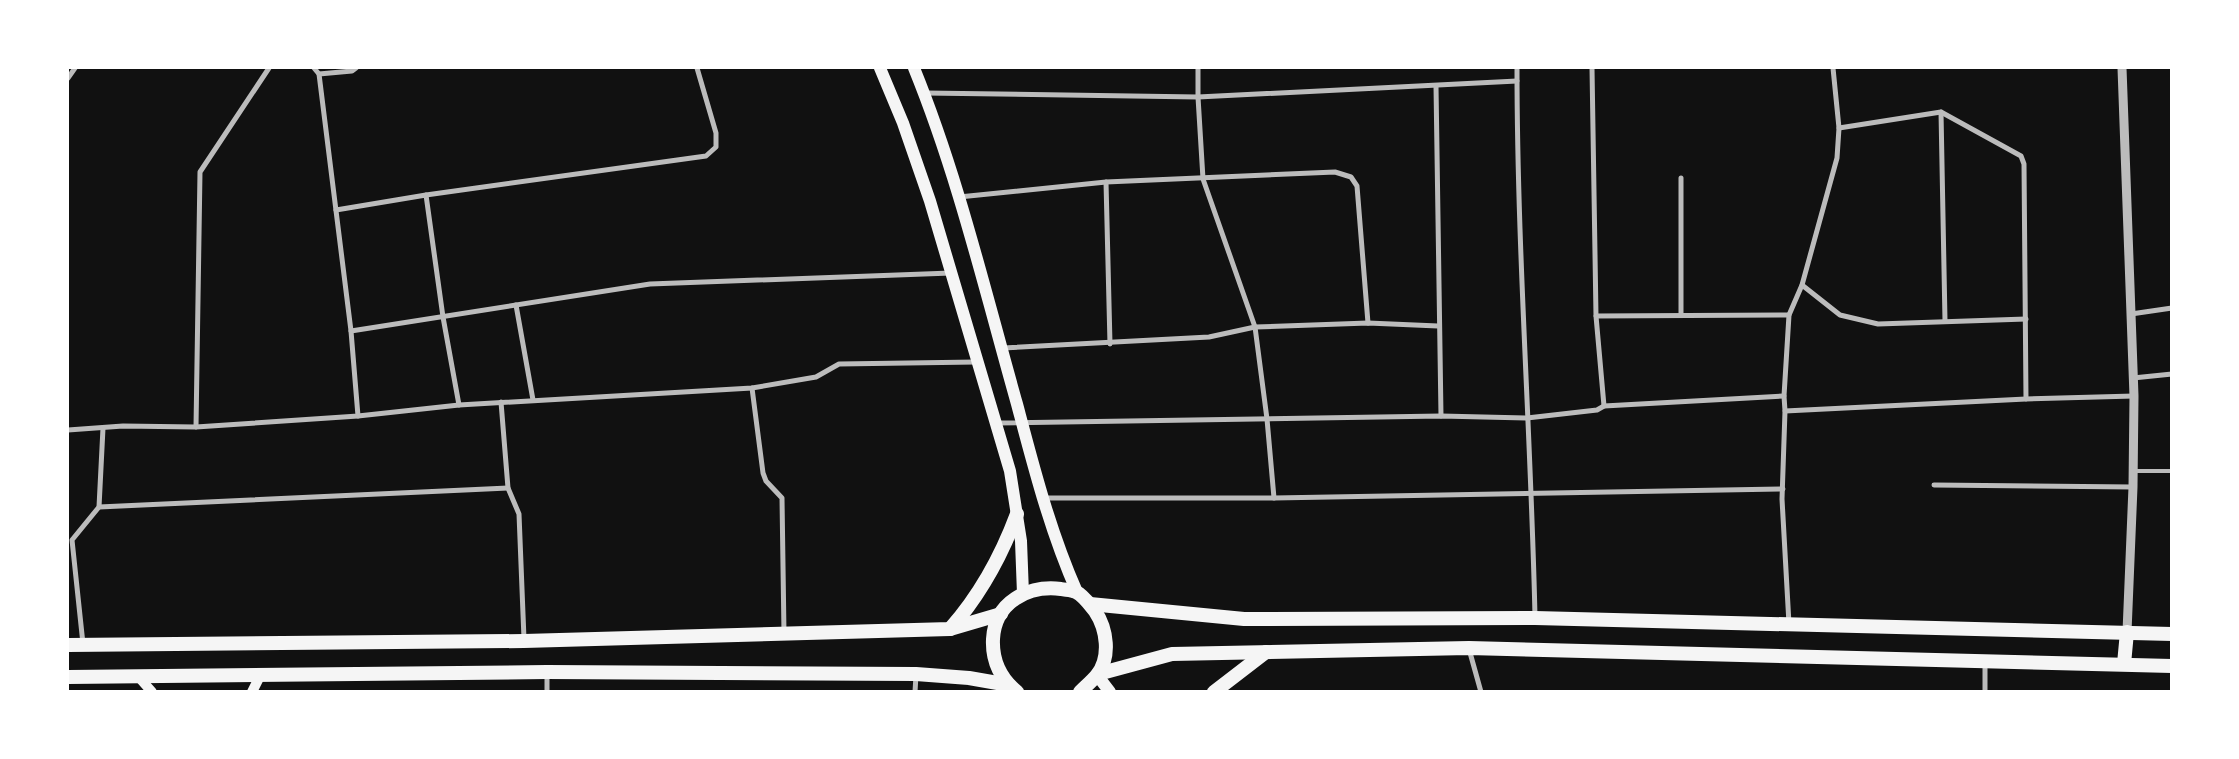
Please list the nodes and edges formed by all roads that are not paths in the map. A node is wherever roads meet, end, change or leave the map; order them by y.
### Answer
1 (75, 68) edge
2 (269, 68) edge
3 (314, 68) edge
4 (356, 68) edge
5 (697, 68) edge
6 (880, 68) edge
7 (914, 68) edge
8 (1198, 68) edge
9 (1517, 68) edge
10 (1592, 68) edge
11 (1833, 68) edge
12 (2122, 68) edge
13 (319, 74) junction
14 (68, 78) edge
15 (1517, 81) junction
16 (1436, 86) junction
17 (924, 92) junction
18 (1198, 97) junction
19 (1941, 112) junction
20 (1839, 128) junction
21 (1681, 178) dead end
22 (1203, 179) junction
23 (1106, 182) junction
24 (426, 195) junction
25 (959, 197) junction
26 (336, 210) junction
27 (951, 273) junction
28 (1802, 285) junction
29 (516, 305) junction
30 (2172, 308) edge
31 (2131, 314) junction
32 (1681, 315) junction
33 (1789, 315) junction
34 (1596, 316) junction
35 (443, 317) junction
36 (2026, 319) junction
37 (1944, 322) junction
38 (1368, 324) junction
39 (1438, 326) junction
40 (1255, 327) junction
41 (351, 331) junction
42 (1110, 344) junction
43 (1001, 349) junction
44 (978, 362) junction
45 (2172, 374) edge
46 (2133, 378) junction
47 (752, 388) junction
48 (1784, 396) junction
49 (2134, 396) junction
50 (2026, 399) junction
51 (532, 400) junction
52 (501, 402) junction
53 (459, 404) junction
54 (1604, 406) junction
55 (1785, 411) junction
56 (358, 416) junction
57 (1441, 416) junction
58 (1526, 418) junction
59 (1267, 419) junction
60 (996, 423) junction
61 (1022, 423) junction
62 (196, 426) junction
63 (103, 428) junction
64 (68, 430) edge
65 (2133, 471) junction
66 (2172, 471) edge
67 (1934, 485) dead end
68 (2133, 487) junction
69 (508, 488) junction
70 (1783, 489) junction
71 (1532, 493) junction
72 (1043, 498) junction
73 (1274, 498) junction
74 (99, 507) junction
75 (1017, 514) junction
76 (1077, 592) junction
77 (1023, 594) junction
78 (1090, 604) junction
79 (1001, 614) junction
80 (1535, 618) junction
81 (1789, 624) junction
82 (950, 629) junction
83 (2126, 632) junction
84 (784, 634) junction
85 (2172, 634) edge
86 (524, 641) junction
87 (68, 645) edge
88 (83, 645) junction
89 (1469, 648) junction
90 (1266, 652) junction
91 (1985, 661) junction
92 (2124, 664) junction
93 (2172, 666) edge
94 (547, 672) junction
95 (261, 674) junction
96 (916, 674) junction
97 (1098, 674) junction
98 (138, 675) junction
99 (68, 677) edge
100 (1013, 688) edge
101 (152, 692) edge
102 (252, 692) edge
103 (547, 692) edge
104 (916, 692) edge
105 (1080, 692) edge
106 (1110, 692) edge
107 (1214, 692) edge
108 (1481, 692) edge
109 (1985, 692) edge

1 - 14 street
2 - 62 street
3 - 13 street
4 - 13 street
5 - 24 street
6 - 27 main road
7 - 17 main road
8 - 18 street
9 - 15 street
10 - 34 street
11 - 20 street
12 - 31 street
13 - 26 street
15 - 16 street
15 - 58 street
16 - 18 street
16 - 39 street
17 - 18 street
17 - 25 main road
18 - 22 street
19 - 20 street
19 - 36 street
19 - 37 street
20 - 28 street
21 - 32 street
22 - 23 street
22 - 38 street
22 - 40 street
23 - 25 street
23 - 42 street
24 - 26 street
24 - 35 street
25 - 43 main road
26 - 41 street
27 - 29 street
27 - 44 main road
28 - 33 street
28 - 37 street
29 - 35 street
29 - 51 street
30 - 31 street
31 - 46 street
32 - 33 street
32 - 34 street
33 - 48 street
34 - 54 street
35 - 41 street
35 - 53 street
36 - 37 street
36 - 50 street
38 - 39 street
38 - 40 street
39 - 57 street
40 - 42 street
40 - 59 street
41 - 56 street
42 - 43 street
43 - 61 main road
44 - 47 street
44 - 60 main road
45 - 46 street
46 - 49 street
47 - 51 street
47 - 84 street
48 - 54 street
48 - 55 street
49 - 50 street
49 - 65 street
50 - 55 street
51 - 52 street
52 - 53 street
52 - 69 street
53 - 56 street
54 - 58 street
55 - 70 street
56 - 62 street
57 - 58 street
57 - 59 street
58 - 71 street
59 - 61 street
59 - 73 street
60 - 61 street
60 - 75 main road
61 - 72 main road
62 - 63 street
63 - 64 street
63 - 74 street
65 - 66 lane
65 - 68 street
67 - 68 street
68 - 83 street
69 - 74 street
69 - 86 street
70 - 71 street
70 - 81 street
71 - 73 street
71 - 80 street
72 - 73 street
72 - 76 main road
74 - 88 street
75 - 77 main road
75 - 82 highway
76 - 77 highway
76 - 78 highway
77 - 79 highway
78 - 80 highway
78 - 97 highway
79 - 82 highway
79 - 100 highway
80 - 81 highway
81 - 83 highway
82 - 84 highway
83 - 85 highway
83 - 92 highway
84 - 86 highway
86 - 88 highway
87 - 88 highway
89 - 90 highway
89 - 91 highway
89 - 108 street
90 - 97 highway
90 - 107 highway
91 - 92 highway
91 - 109 street
92 - 93 highway
94 - 95 highway
94 - 96 highway
94 - 103 street
95 - 98 highway
95 - 102 main road
96 - 100 highway
96 - 104 street
97 - 105 highway
97 - 106 main road
98 - 99 highway
98 - 101 main road

